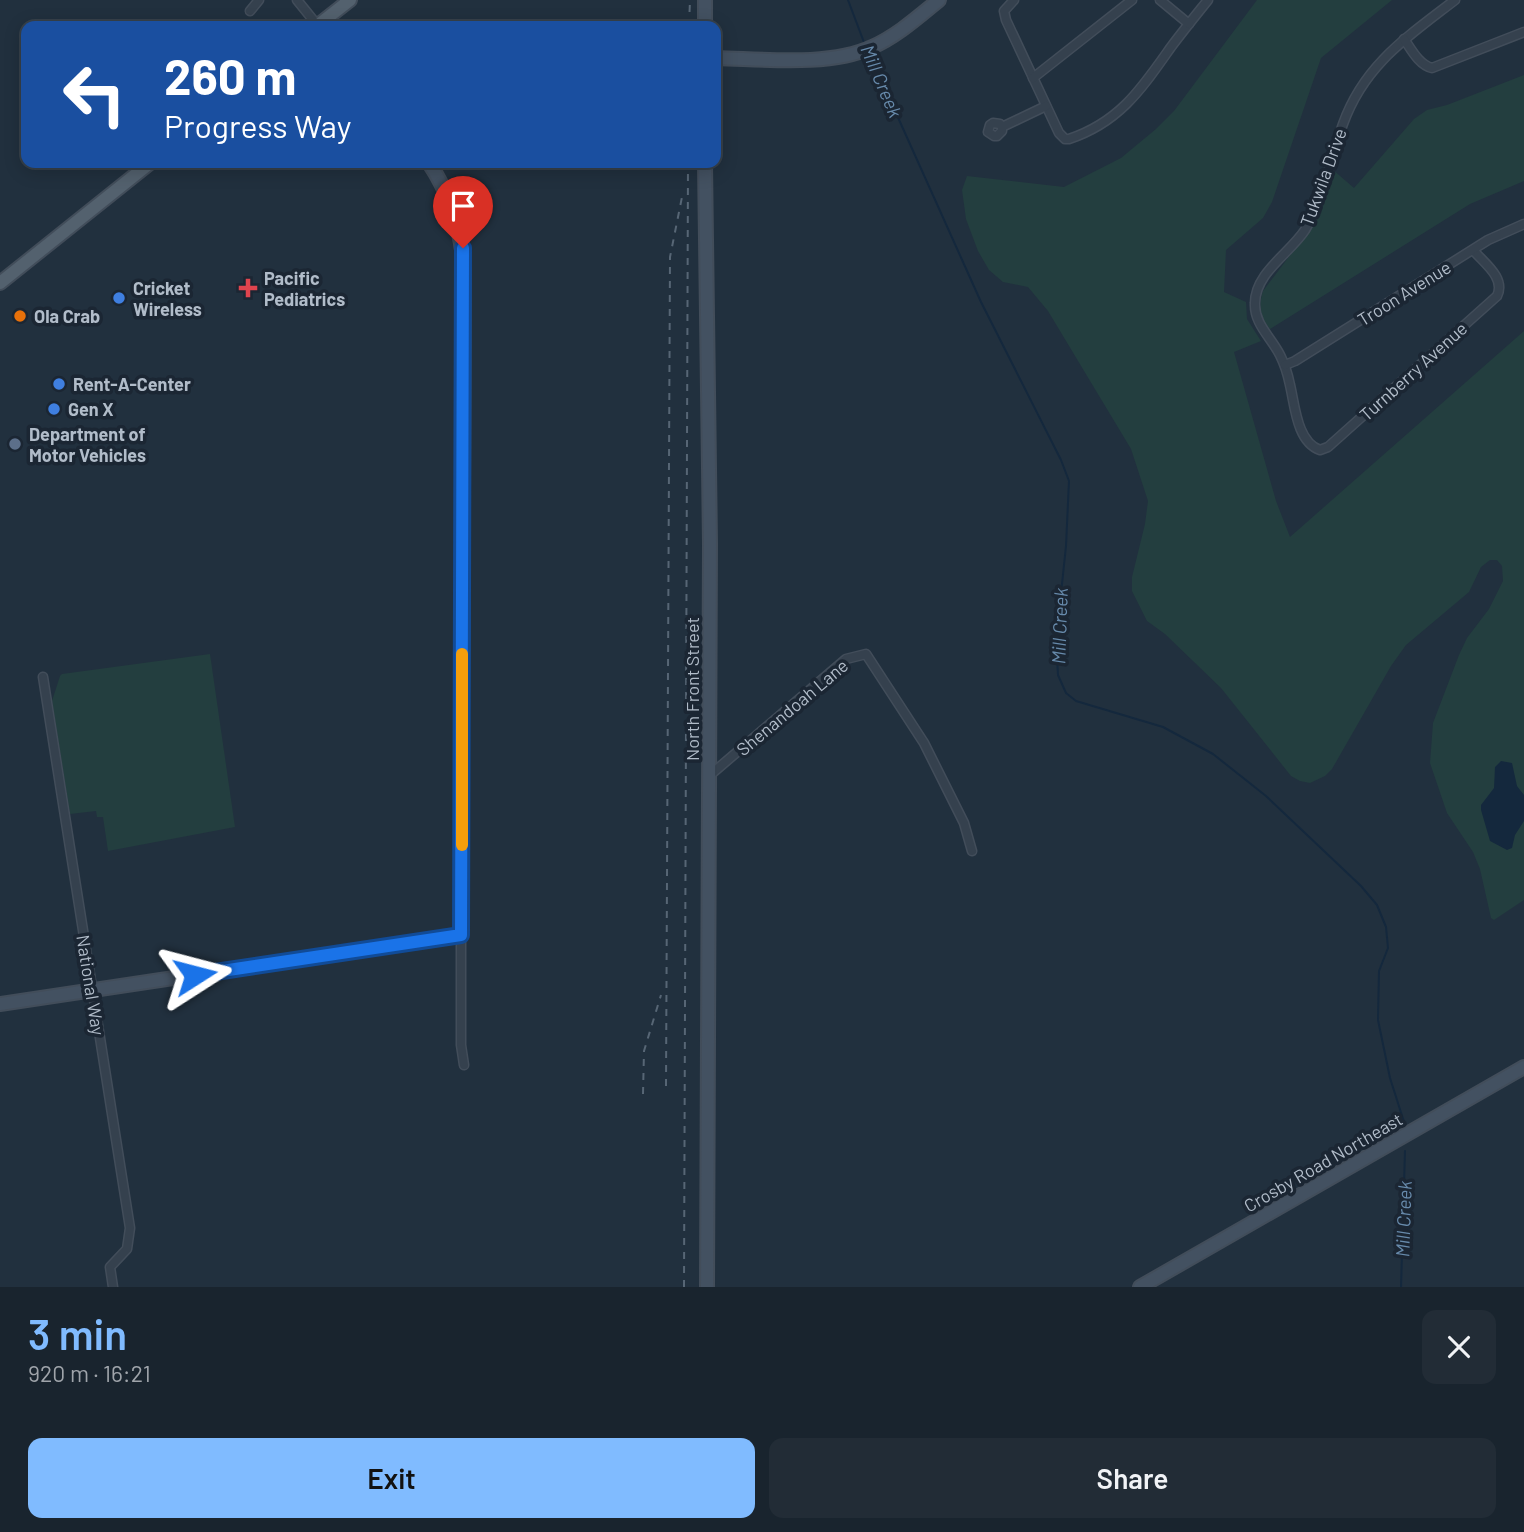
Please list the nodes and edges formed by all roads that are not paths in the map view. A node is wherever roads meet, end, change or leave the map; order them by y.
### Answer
1 (259, 0) edge
2 (297, 0) edge
3 (350, 0) edge
4 (705, 0) edge
5 (939, 0) edge
6 (1014, 0) edge
7 (1132, 0) edge
8 (1160, 0) edge
9 (1208, 0) edge
10 (1455, 0) edge
11 (250, 11) dead end
12 (314, 21) edge
13 (324, 21) edge
14 (705, 21) edge
15 (1189, 24) junction
16 (1524, 32) edge
17 (1404, 39) junction
18 (721, 58) edge
19 (1033, 78) junction
20 (1046, 106) junction
21 (1002, 127) dead end
22 (144, 168) edge
23 (432, 168) edge
24 (705, 168) edge
25 (1524, 224) edge
26 (1473, 250) junction
27 (0, 283) edge
28 (1284, 365) junction
29 (1320, 450) joint
30 (43, 677) dead end
31 (709, 776) junction
32 (972, 851) dead end
33 (461, 935) junction
34 (92, 990) junction
35 (0, 1004) edge
36 (464, 1065) dead end
37 (1524, 1067) edge
38 (113, 1287) edge
39 (707, 1287) edge
40 (1140, 1287) edge

1 - 11 street
2 - 12 street
3 - 13 main road
4 - 14 street
5 - 18 street
6 - 19 street
7 - 19 street
8 - 15 street
9 - 15 street
10 - 17 street, Tukwila Drive
15 - 20 street
16 - 17 street
17 - 28 street, Tukwila Drive
19 - 20 street
20 - 21 street
22 - 27 main road
23 - 33 street
24 - 31 street, North Front Street
25 - 26 street, Troon Avenue
26 - 28 street, Troon Avenue
26 - 29 street, Turnberry Avenue
28 - 29 street, Tukwila Drive
30 - 34 street, National Way
31 - 32 street, Shenandoah Lane
31 - 39 street, North Front Street
33 - 34 street
33 - 36 street
34 - 35 street
34 - 38 street, National Way
37 - 40 street, Crosby Road Northeast

